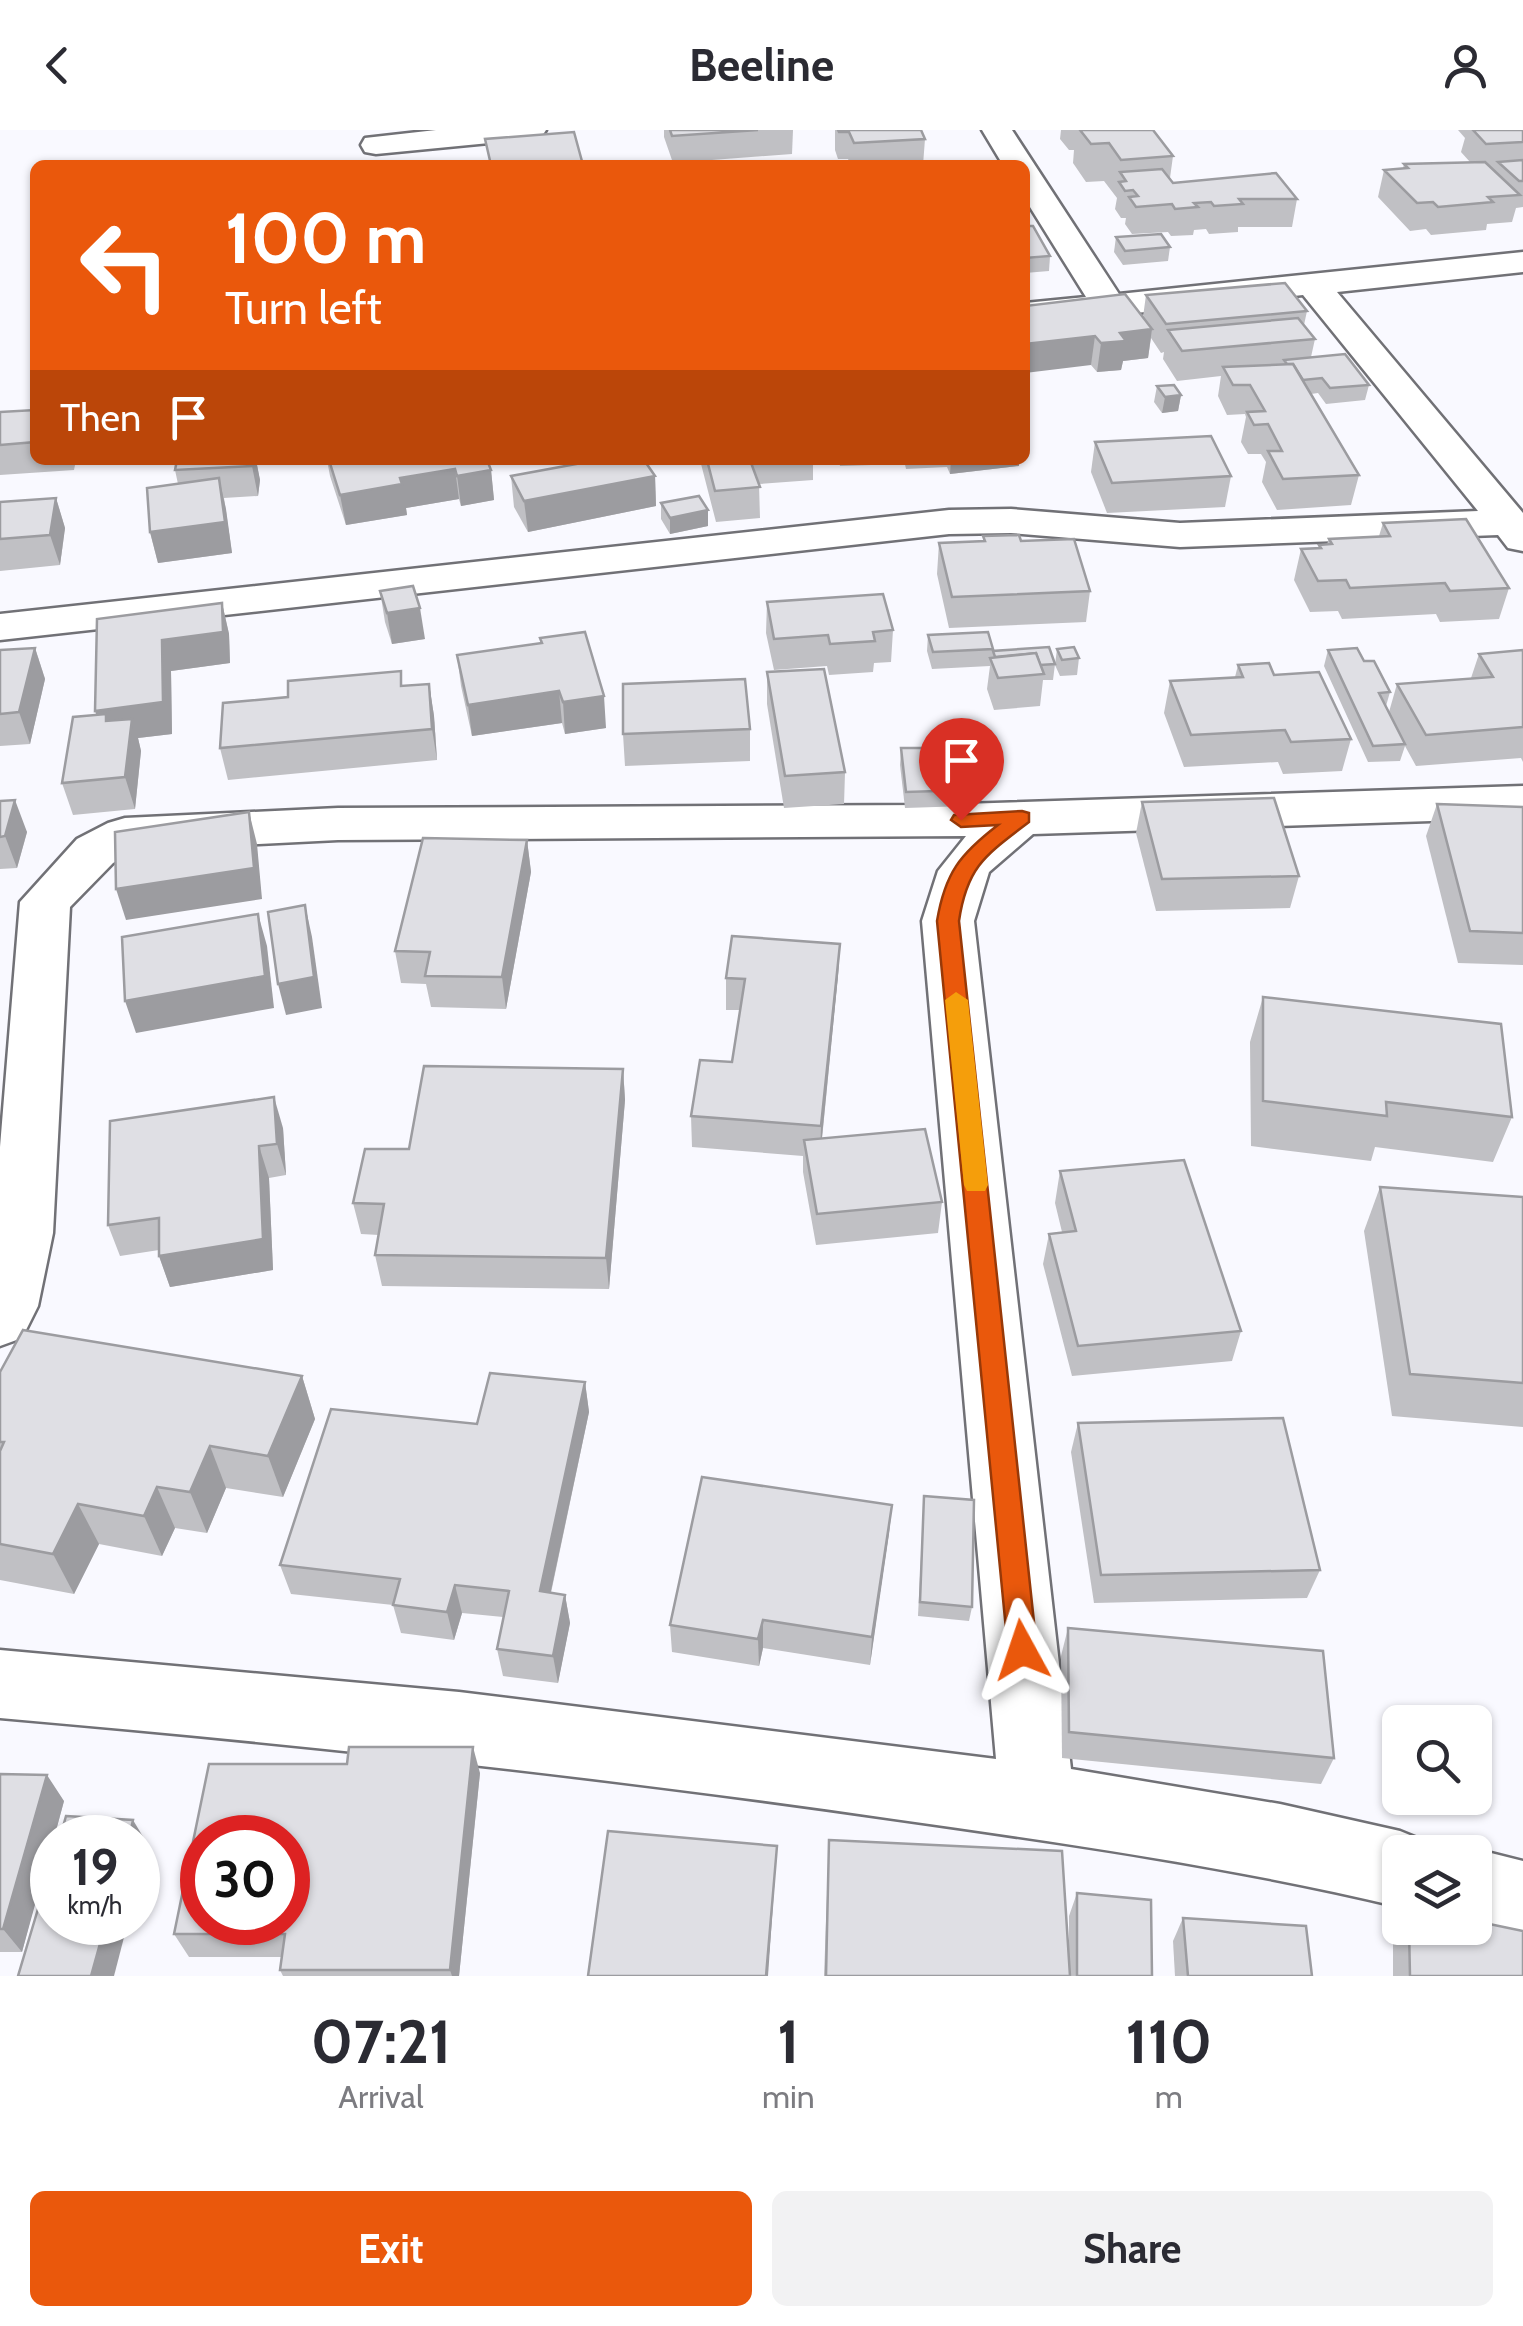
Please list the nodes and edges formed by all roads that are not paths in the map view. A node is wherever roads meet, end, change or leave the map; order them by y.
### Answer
1 (531, 130) edge
2 (997, 130) edge
3 (376, 145) dead end
4 (1016, 160) edge
5 (1030, 182) edge
6 (1523, 262) edge
7 (1314, 286) junction
8 (1109, 306) junction
9 (1030, 314) edge
10 (1516, 530) edge
11 (0, 627) edge
12 (1523, 802) edge
13 (1022, 818) junction
14 (0, 1320) edge
15 (0, 1684) edge
16 (1036, 1802) junction
17 (1382, 1864) edge
18 (1492, 1892) edge
19 (1523, 1900) edge

1 - 3 street
2 - 4 street
5 - 8 street
6 - 7 street
7 - 8 street
7 - 10 street
8 - 9 street
10 - 11 street
12 - 13 street
13 - 14 street
13 - 16 street
15 - 16 street
16 - 17 street
18 - 19 street

